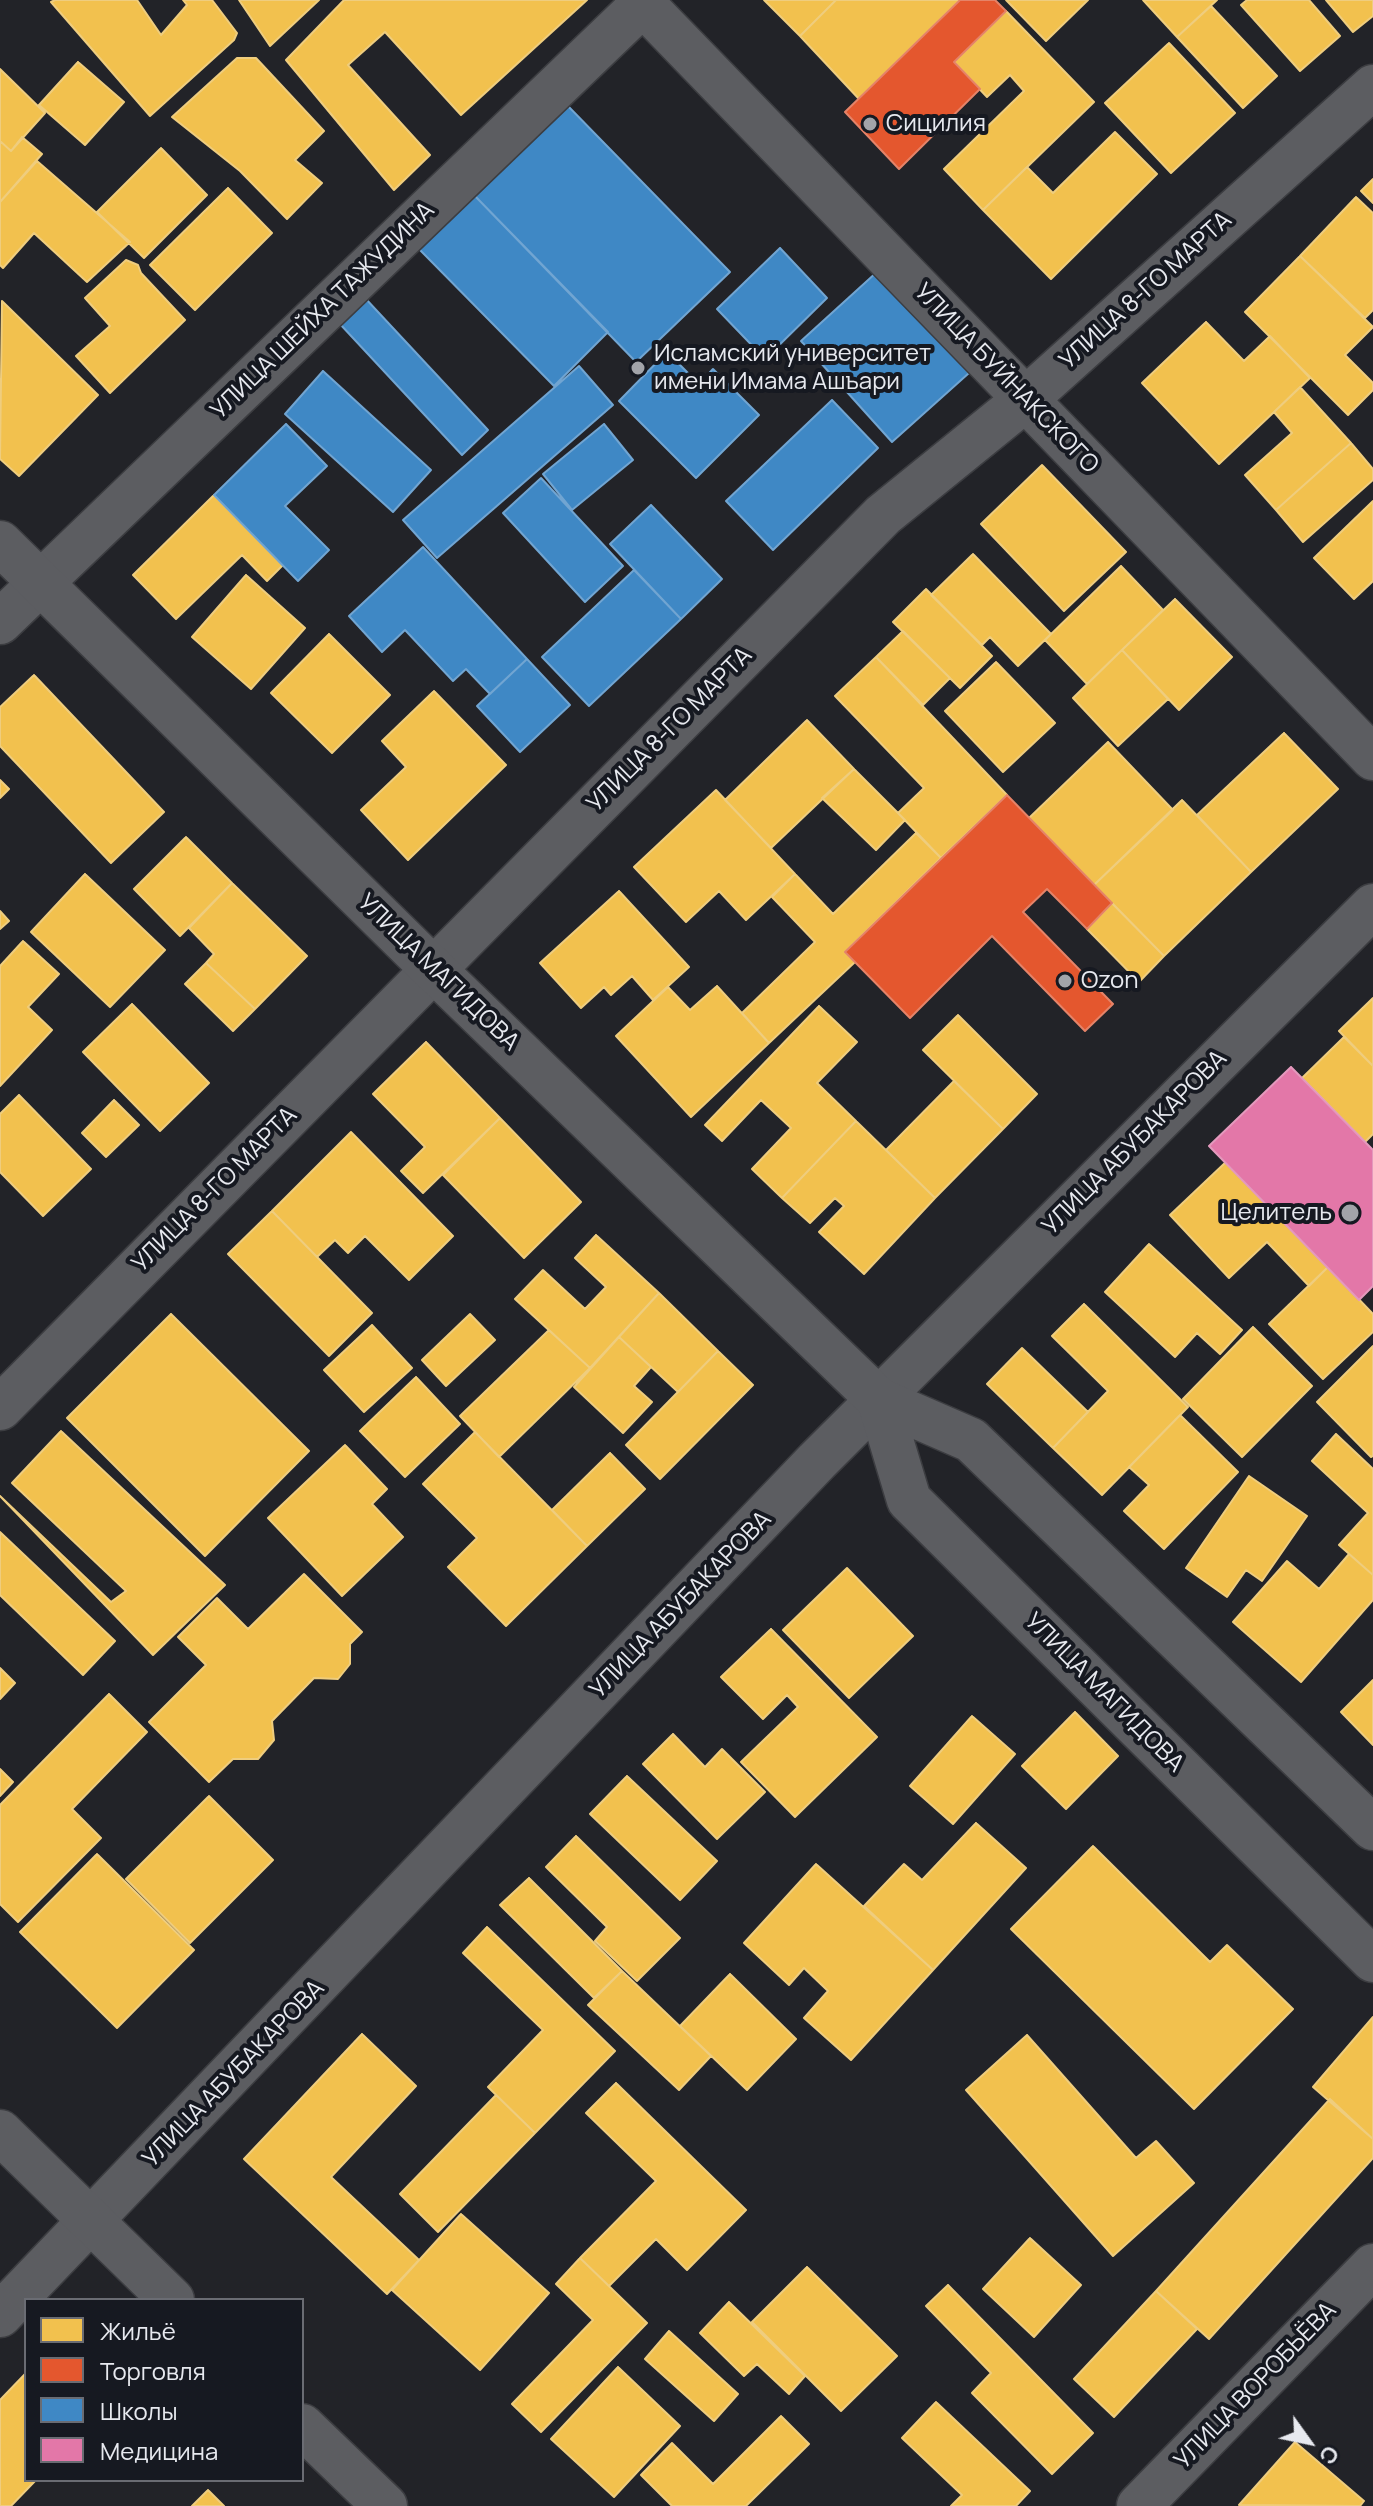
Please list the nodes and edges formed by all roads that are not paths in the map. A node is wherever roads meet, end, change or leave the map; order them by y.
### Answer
1 (643, 1) edge
2 (1373, 87) edge
3 (1026, 399) junction
4 (0, 543) edge
5 (42, 582) junction
6 (0, 622) edge
7 (1373, 758) edge
8 (1373, 906) edge
9 (433, 969) junction
10 (879, 1400) junction
11 (0, 1408) edge
12 (1373, 1828) edge
13 (1373, 1960) edge
14 (0, 2132) edge
15 (92, 2222) junction
16 (1373, 2266) edge
17 (170, 2298) edge
18 (0, 2315) edge
19 (304, 2428) edge
20 (385, 2506) edge
21 (1139, 2506) edge

1 - 3 street, УЛИЦА БУЙНАКСКОГО
1 - 5 street, УЛИЦА ШЕЙХА ТАЖУДИНА
2 - 3 street, УЛИЦА 8-ГО МАРТА
3 - 7 street, УЛИЦА БУЙНАКСКОГО
3 - 9 street, УЛИЦА 8-ГО МАРТА
4 - 5 street, УЛИЦА МАГИДОВА
5 - 6 street, УЛИЦА ШЕЙХА ТАЖУДИНА
5 - 9 street, УЛИЦА МАГИДОВА
8 - 10 street, УЛИЦА АБУБАКАРОВА
9 - 10 street, УЛИЦА МАГИДОВА
9 - 11 street, УЛИЦА 8-ГО МАРТА
10 - 12 street, УЛИЦА МАГИДОВА
10 - 13 street, УЛИЦА МАГИДОВА
10 - 15 street, УЛИЦА АБУБАКАРОВА
14 - 15 street
15 - 17 street
15 - 18 street, УЛИЦА АБУБАКАРОВА
16 - 21 street, УЛИЦА ВОРОБЬЁВА
19 - 20 street

